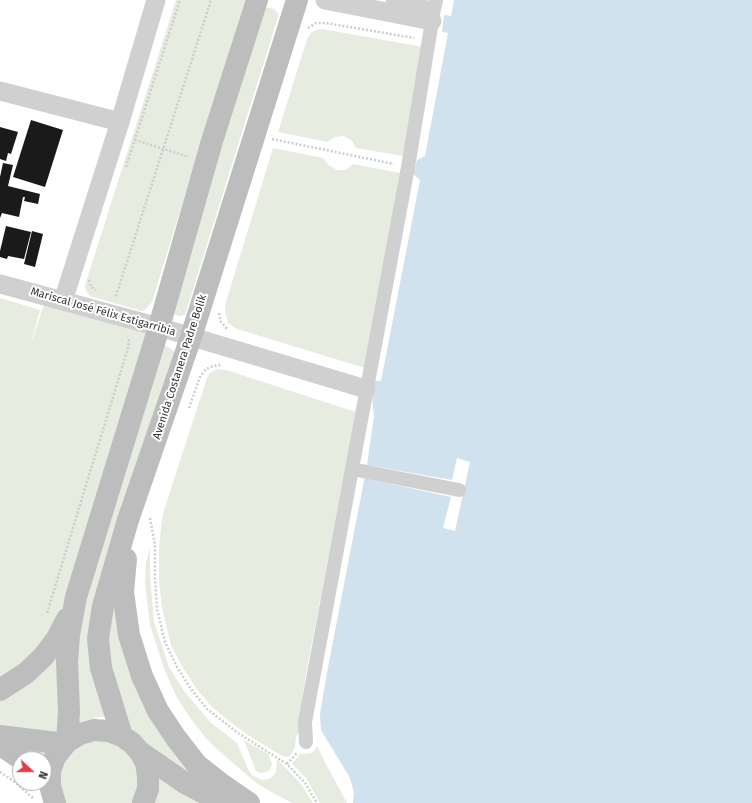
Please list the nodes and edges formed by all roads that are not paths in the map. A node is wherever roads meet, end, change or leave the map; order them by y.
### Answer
1 (156, 0) edge
2 (257, 0) edge
3 (297, 0) edge
4 (325, 0) edge
5 (392, 0) edge
6 (434, 10) edge
7 (0, 91) edge
8 (120, 122) junction
9 (0, 284) edge
10 (63, 301) junction
11 (159, 327) junction
12 (191, 337) junction
13 (366, 389) junction
14 (352, 469) junction
15 (459, 490) dead end
16 (137, 520) junction
17 (76, 597) junction
18 (0, 690) edge
19 (0, 736) edge
20 (122, 736) junction
21 (306, 742) dead end
22 (66, 743) junction
23 (0, 745) edge
24 (140, 752) junction
25 (12, 753) edge
26 (47, 793) edge
27 (143, 803) edge
28 (223, 803) edge
29 (249, 803) edge

1 - 8 street
2 - 11 main road
3 - 12 main road, Avenida Costanera Padre Bolik
4 - 6 street
5 - 6 street
6 - 13 street
7 - 8 street
8 - 10 street
9 - 10 street, Mariscal José Félix Estigarribia
10 - 11 street, Mariscal José Félix Estigarribia
11 - 12 street, Mariscal José Félix Estigarribia
11 - 17 main road
12 - 13 street, Mariscal José Félix Estigarribia
12 - 16 main road, Avenida Costanera Padre Bolik
13 - 14 street
14 - 15 street
14 - 21 street
16 - 20 main road, Avenida Costanera Padre Bolik
16 - 29 main road
17 - 18 main road
17 - 22 main road
19 - 22 main road
20 - 22 main road
20 - 24 main road
22 - 26 main road
23 - 25 main road
24 - 27 main road
24 - 28 main road

